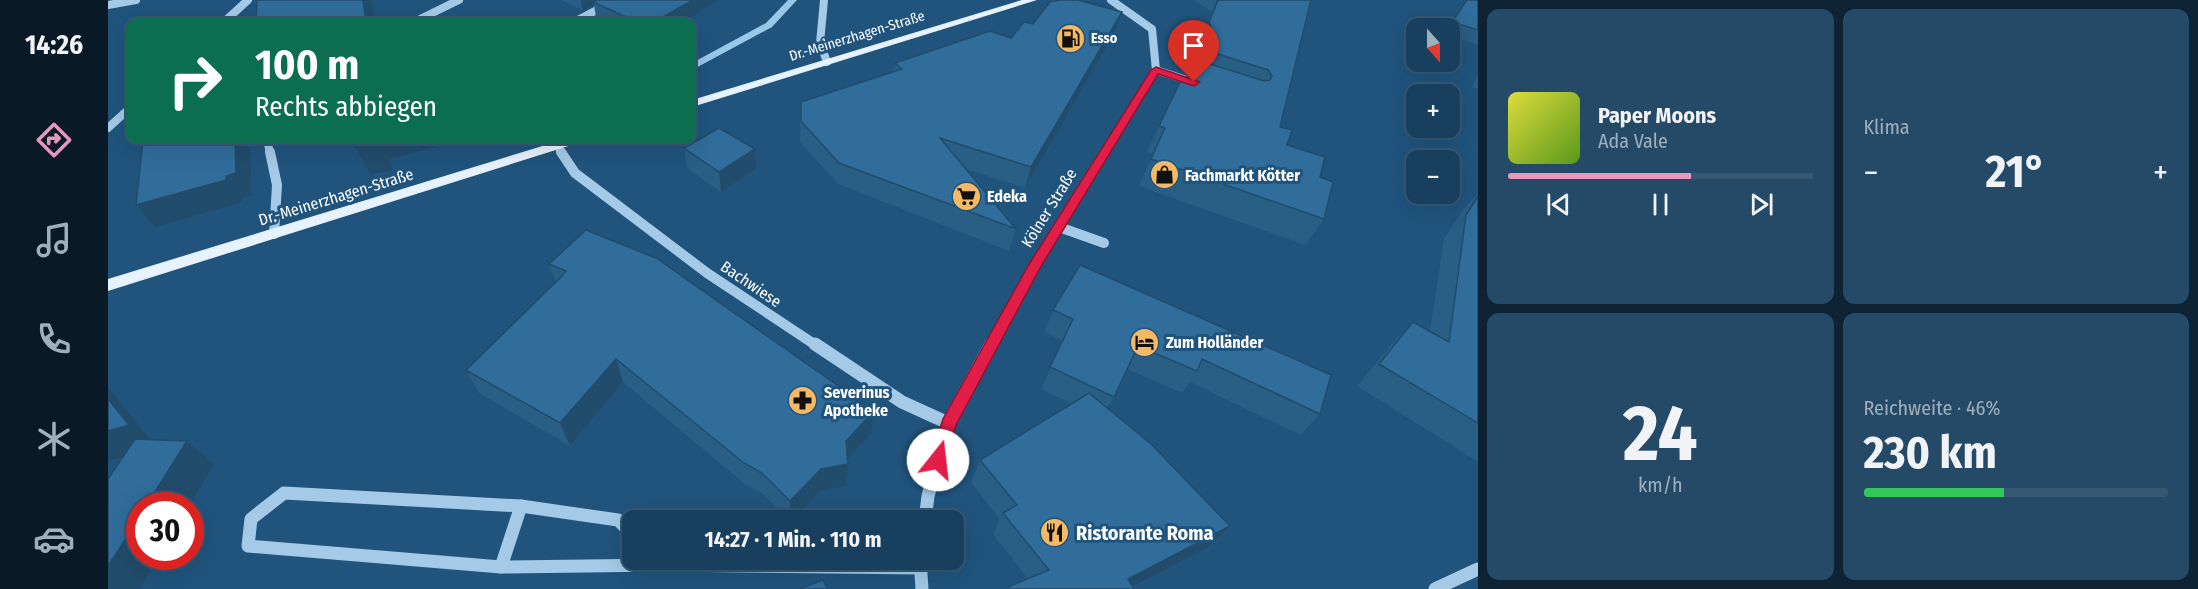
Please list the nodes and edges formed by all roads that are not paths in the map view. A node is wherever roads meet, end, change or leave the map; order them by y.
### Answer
1 (136, 0) edge
2 (248, 0) edge
3 (459, 0) edge
4 (616, 0) edge
5 (824, 0) edge
6 (1032, 0) edge
7 (1111, 0) edge
8 (108, 5) edge
9 (228, 18) edge
10 (422, 18) edge
11 (582, 18) edge
12 (827, 62) junction
13 (1156, 70) junction
14 (1209, 87) edge
15 (696, 103) edge
16 (126, 112) edge
17 (108, 128) edge
18 (268, 144) edge
19 (550, 144) edge
20 (557, 144) edge
21 (1059, 227) junction
22 (274, 234) junction
23 (1104, 243) dead end
24 (108, 285) edge
25 (948, 423) junction
26 (521, 506) junction
27 (926, 510) edge
28 (622, 524) edge
29 (622, 563) edge
30 (501, 567) junction
31 (1478, 569) edge
32 (920, 570) edge
33 (922, 589) edge
34 (1436, 589) edge

1 - 8 street
2 - 9 street
3 - 10 street
4 - 11 street
5 - 12 street
6 - 12 main road, Dr.-Meinerzhagen-Straße
7 - 13 street
12 - 15 main road, Dr.-Meinerzhagen-Straße
13 - 14 street
13 - 21 street, Kölner Straße
16 - 17 street
18 - 22 street
19 - 22 main road, Dr.-Meinerzhagen-Straße
20 - 25 street, Bachwiese
21 - 23 street
21 - 25 street, Kölner Straße
22 - 24 main road, Dr.-Meinerzhagen-Straße
25 - 27 street, Kölner Straße
26 - 28 street
26 - 30 street
26 - 30 street
29 - 30 street
31 - 34 street
32 - 33 street

